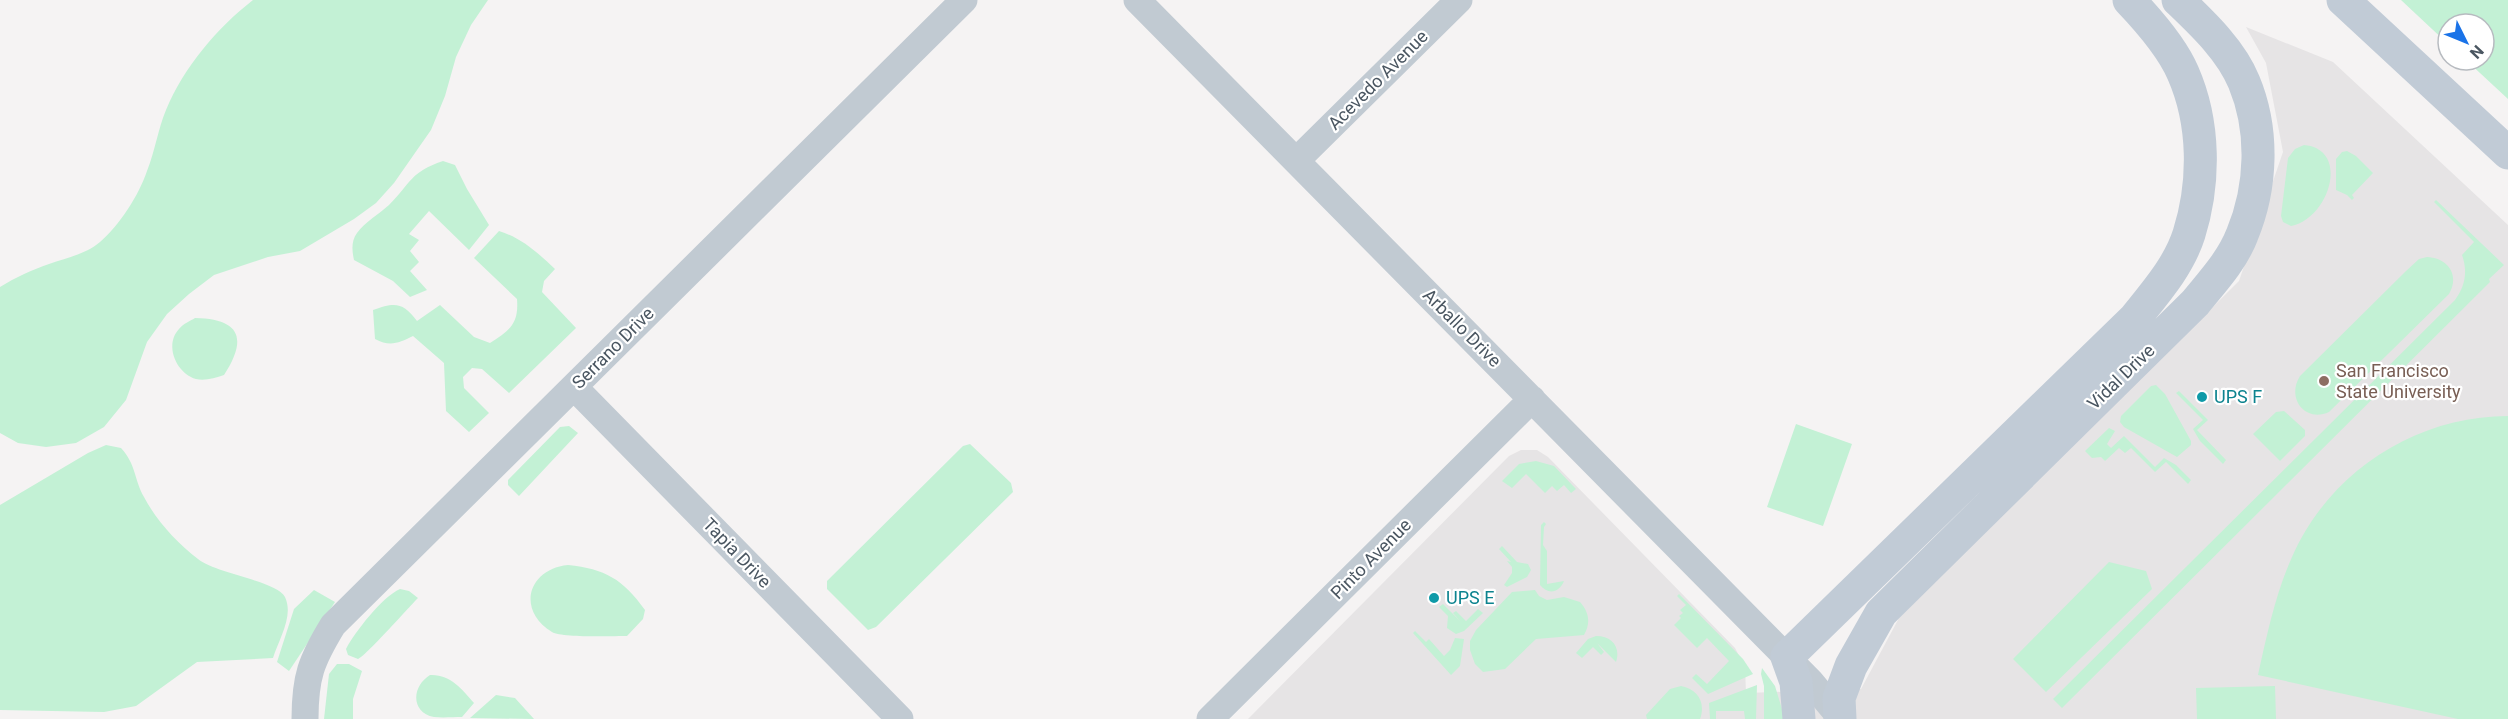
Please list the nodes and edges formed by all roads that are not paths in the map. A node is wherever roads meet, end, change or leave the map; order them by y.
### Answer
1 (964, 0) edge
2 (1137, 0) edge
3 (1459, 0) edge
4 (2129, 0) edge
5 (2178, 0) edge
6 (2343, 0) edge
7 (2224, 50) junction
8 (2183, 72) junction
9 (2508, 153) edge
10 (1298, 160) junction
11 (2164, 282) junction
12 (2195, 303) junction
13 (573, 387) junction
14 (1532, 399) junction
15 (1787, 657) junction
16 (1840, 718) edge
17 (305, 719) edge
18 (900, 719) edge
19 (1210, 719) edge
20 (1799, 719) edge

1 - 13 street, Serrano Drive
2 - 10 street, Arballo Drive
3 - 10 street, Acevedo Avenue
4 - 8 street, Vidal Drive
5 - 7 street, Vidal Drive
6 - 9 street
7 - 8 street
7 - 12 street, Vidal Drive
8 - 11 street, Vidal Drive
10 - 14 street, Arballo Drive
11 - 12 street
11 - 15 street, Vidal Drive
12 - 16 street, Vidal Drive
13 - 17 street, Serrano Drive
13 - 18 street, Tapia Drive
14 - 15 street, Arballo Drive
14 - 19 street, Pinto Avenue
15 - 16 street, Arballo Drive
15 - 20 street, Arballo Drive

